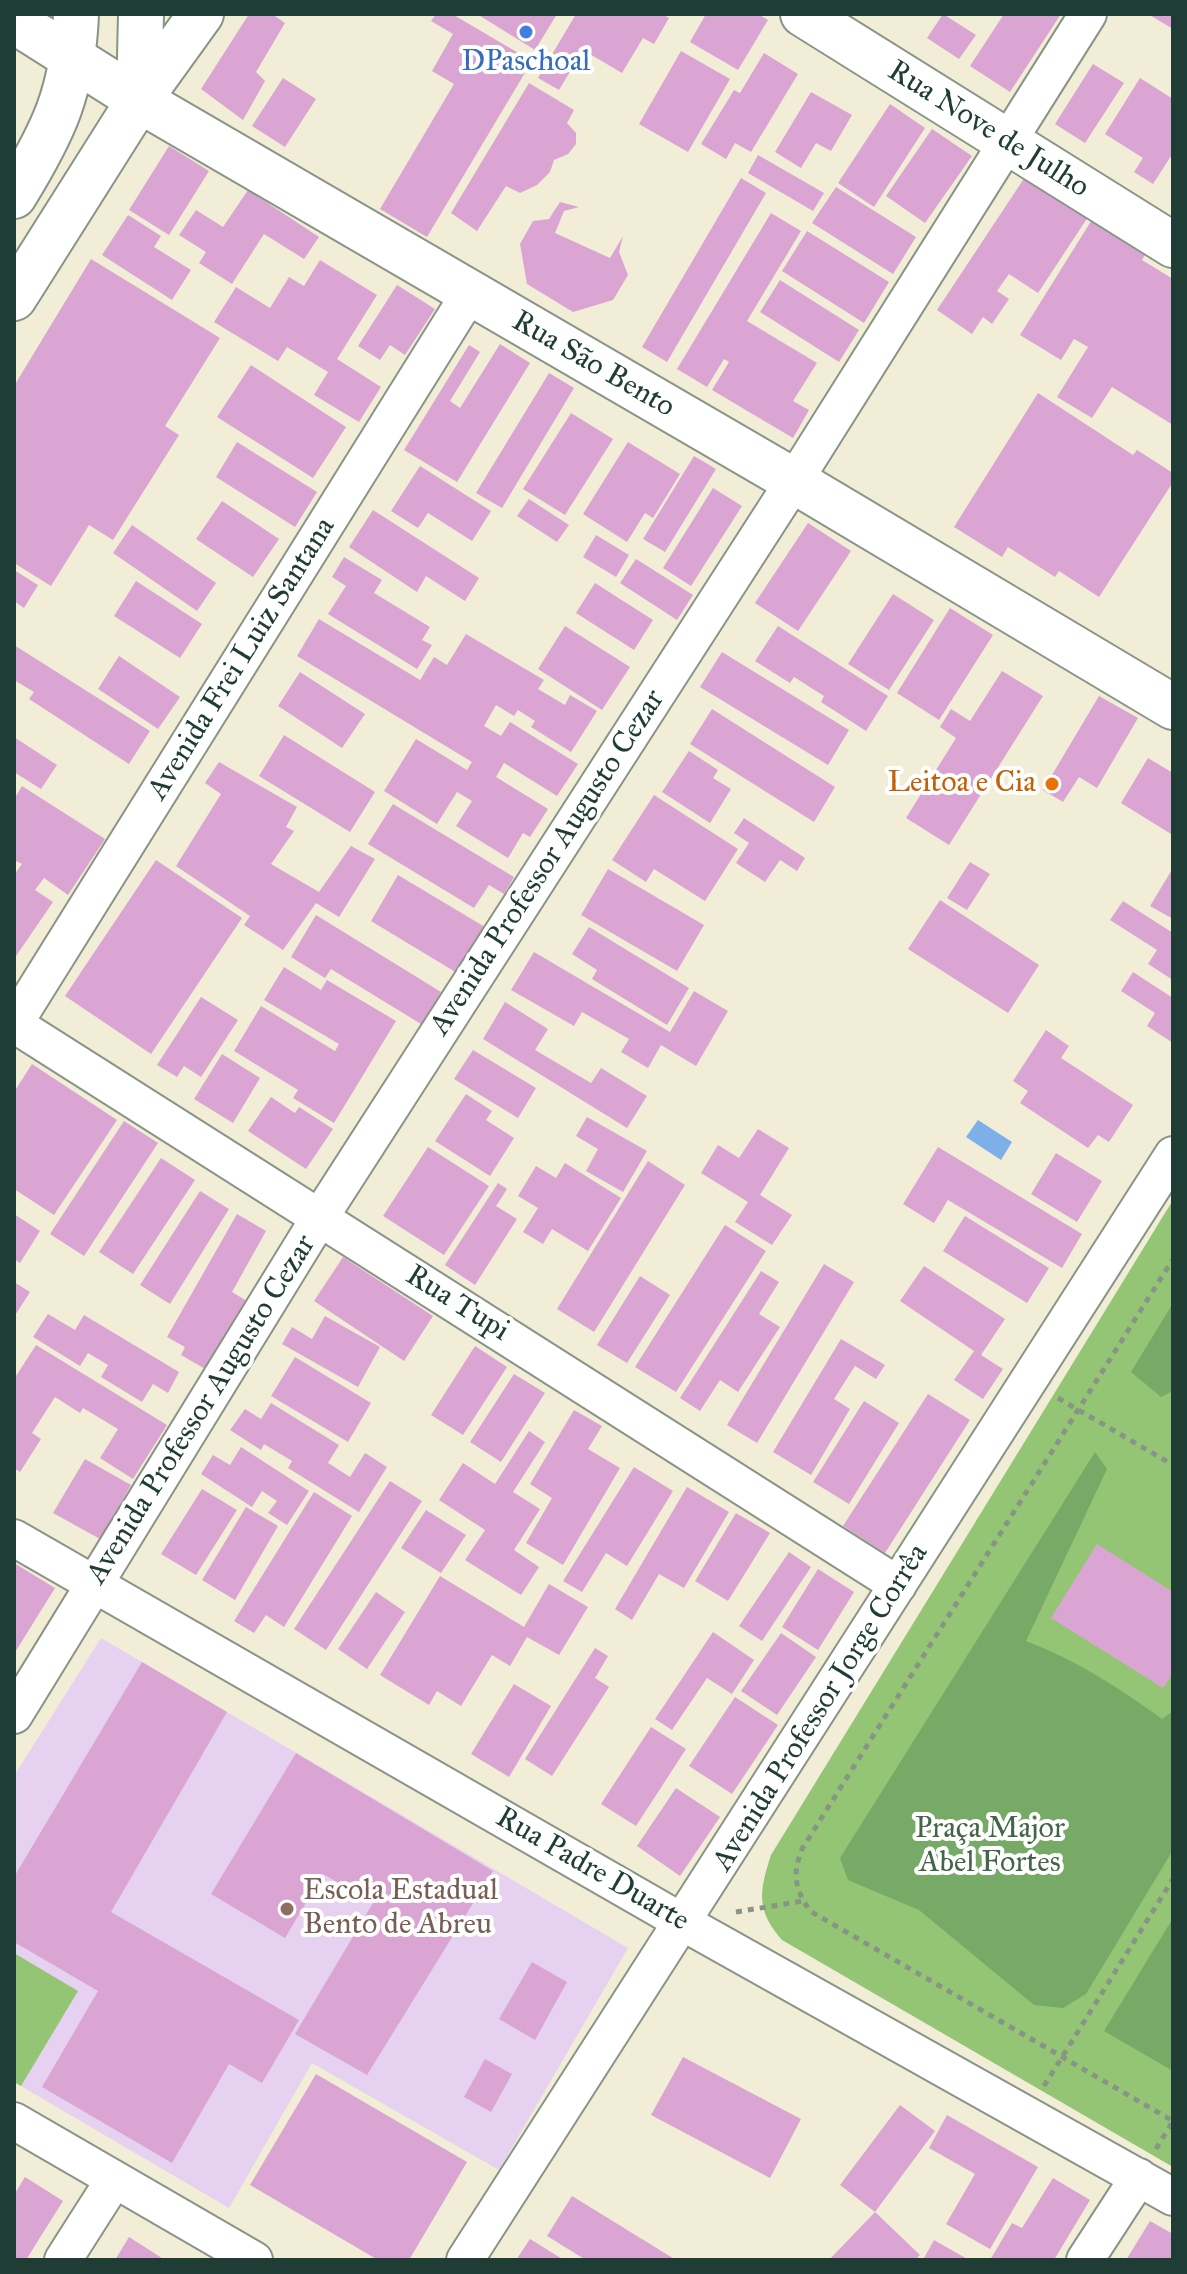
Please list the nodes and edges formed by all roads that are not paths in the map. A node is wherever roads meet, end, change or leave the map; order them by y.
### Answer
1 (141, 14) edge
2 (201, 14) edge
3 (803, 14) edge
4 (1088, 14) edge
5 (14, 21) edge
6 (75, 35) edge
7 (139, 100) junction
8 (1006, 142) junction
9 (14, 196) edge
10 (1173, 245) edge
11 (470, 293) junction
12 (14, 298) edge
13 (794, 481) junction
14 (1173, 707) edge
15 (14, 1024) edge
16 (1173, 1155) edge
17 (320, 1217) junction
18 (14, 1538) edge
19 (94, 1585) junction
20 (898, 1585) junction
21 (14, 1715) edge
22 (684, 1923) junction
23 (14, 2121) edge
24 (1139, 2177) junction
25 (114, 2180) junction
26 (1173, 2197) edge
27 (63, 2260) edge
28 (254, 2260) edge
29 (465, 2260) edge
30 (1085, 2260) edge

1 - 7 street
2 - 7 street
3 - 8 street, Rua Nove de Julho
4 - 8 street, Avenida Professor Augusto Cezar
5 - 6 street, Rua São Bento
6 - 7 street, Rua São Bento
6 - 9 street
7 - 11 street, Rua São Bento
7 - 12 street
8 - 10 street, Rua Nove de Julho
8 - 13 street, Avenida Professor Augusto Cezar
11 - 13 street, Rua São Bento
11 - 15 street, Avenida Frei Luiz Santana
13 - 14 street, Rua São Bento
13 - 17 street, Avenida Professor Augusto Cezar
15 - 17 street, Rua Tupi
16 - 20 street, Avenida Professor Jorge Corrêa
17 - 19 street, Avenida Professor Augusto Cezar
17 - 20 street, Rua Tupi
18 - 19 street, Rua Padre Duarte
19 - 21 street, Avenida Professor Augusto Cezar
19 - 22 street, Rua Padre Duarte
20 - 22 street, Avenida Professor Jorge Corrêa
22 - 24 street, Rua Padre Duarte
22 - 29 street, Avenida Professor Jorge Corrêa
23 - 25 street
24 - 26 street, Rua Padre Duarte
24 - 30 street
25 - 27 street
25 - 28 street

